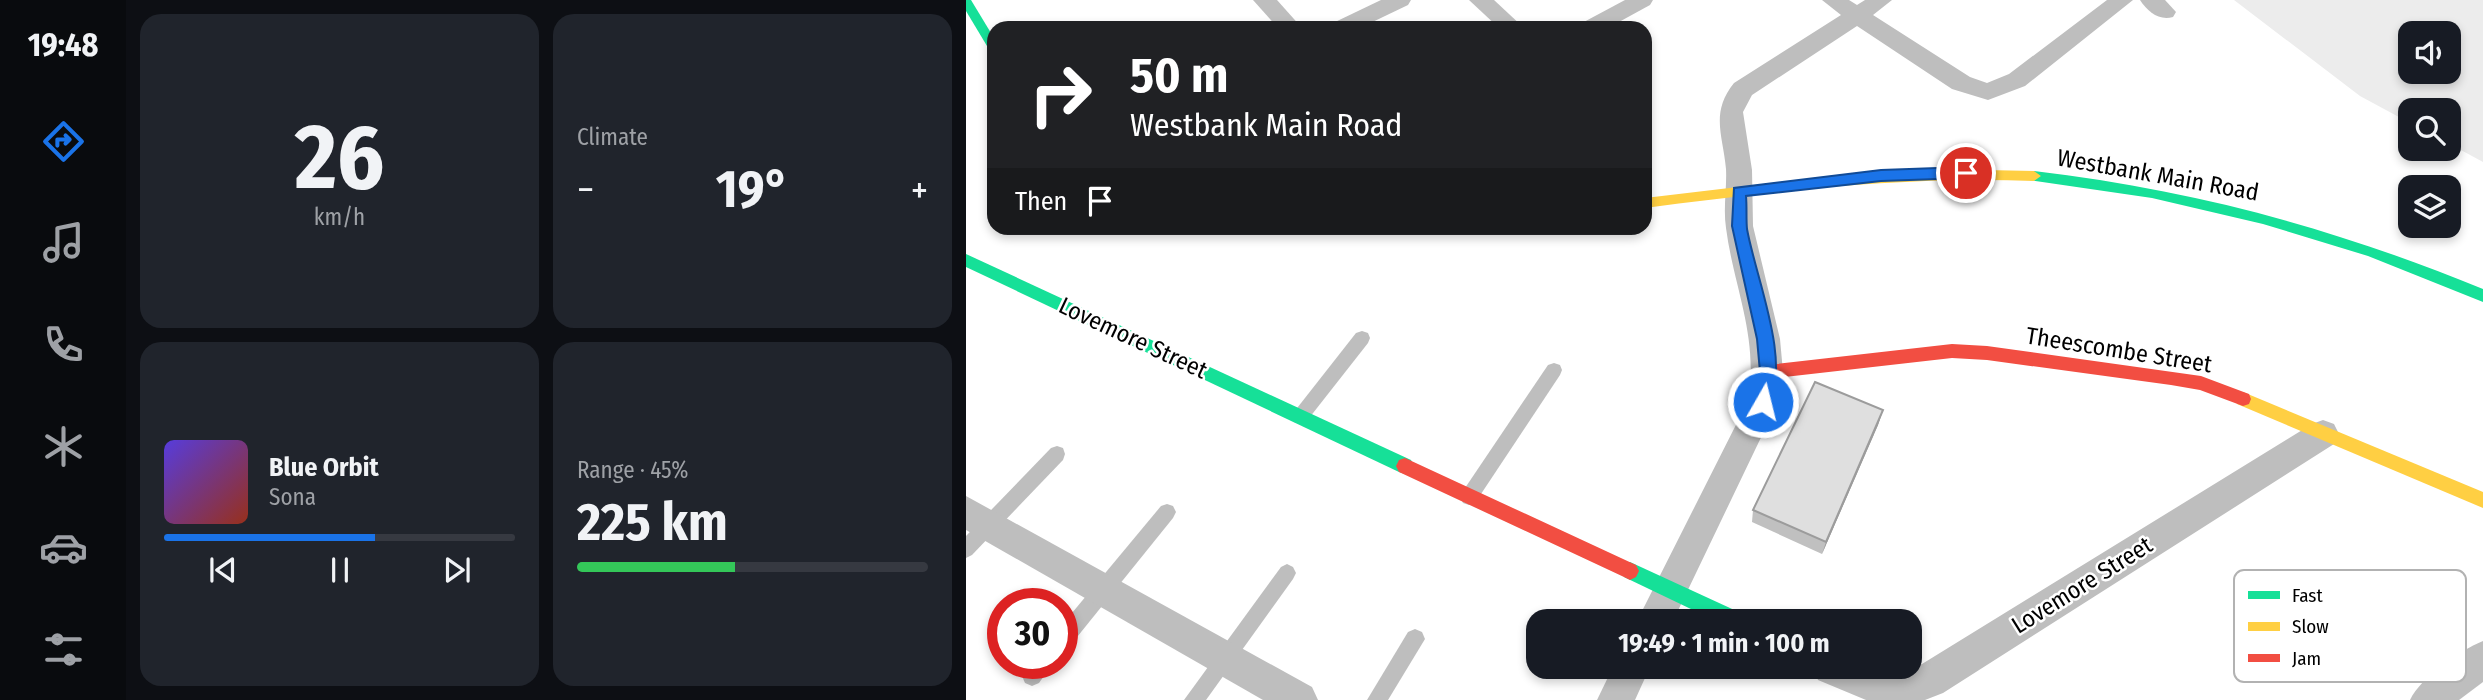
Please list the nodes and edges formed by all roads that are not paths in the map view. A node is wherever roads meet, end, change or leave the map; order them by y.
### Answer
1 (1264, 0) edge
2 (1400, 0) edge
3 (1479, 0) edge
4 (1642, 0) edge
5 (1833, 0) edge
6 (1881, 0) edge
7 (2122, 0) edge
8 (966, 1) edge
9 (1856, 15) junction
10 (1284, 21) edge
11 (1356, 21) edge
12 (1504, 21) edge
13 (1603, 21) edge
14 (987, 36) edge
15 (1739, 192) junction
16 (1652, 202) edge
17 (966, 260) edge
18 (2483, 296) edge
19 (1362, 338) dead end
20 (1554, 370) dead end
21 (1768, 372) junction
22 (1300, 417) junction
23 (2323, 434) junction
24 (1057, 454) dead end
25 (1468, 497) junction
26 (2483, 500) edge
27 (1167, 512) dead end
28 (974, 529) edge
29 (1287, 573) dead end
30 (1103, 589) junction
31 (1670, 590) junction
32 (1661, 609) edge
33 (1710, 609) edge
34 (1078, 620) edge
35 (1415, 639) dead end
36 (1223, 659) junction
37 (2483, 659) edge
38 (2466, 672) edge
39 (1626, 679) edge
40 (1859, 679) edge
41 (2453, 682) edge
42 (1194, 700) edge
43 (1299, 700) edge
44 (1377, 700) edge
45 (1616, 700) edge
46 (2429, 700) edge

1 - 10 street
2 - 11 street
3 - 12 street
4 - 13 street
5 - 9 street
6 - 9 street
7 - 9 street
8 - 14 street
9 - 15 street
15 - 16 street, Westbank Main Road
15 - 18 street, Westbank Main Road
15 - 21 street
17 - 22 street, Lovemore Street
19 - 22 lane
20 - 25 lane
21 - 23 street, Theescombe Street
21 - 31 street
22 - 25 street, Lovemore Street
23 - 26 street, Theescombe Street
23 - 40 street, Lovemore Street
24 - 28 lane
25 - 31 street, Lovemore Street
27 - 30 lane
28 - 30 street
29 - 36 lane
30 - 34 lane
30 - 36 street
31 - 32 street
31 - 33 street, Lovemore Street
35 - 44 lane
36 - 42 lane
36 - 43 street
37 - 38 street
39 - 45 street
41 - 46 street

